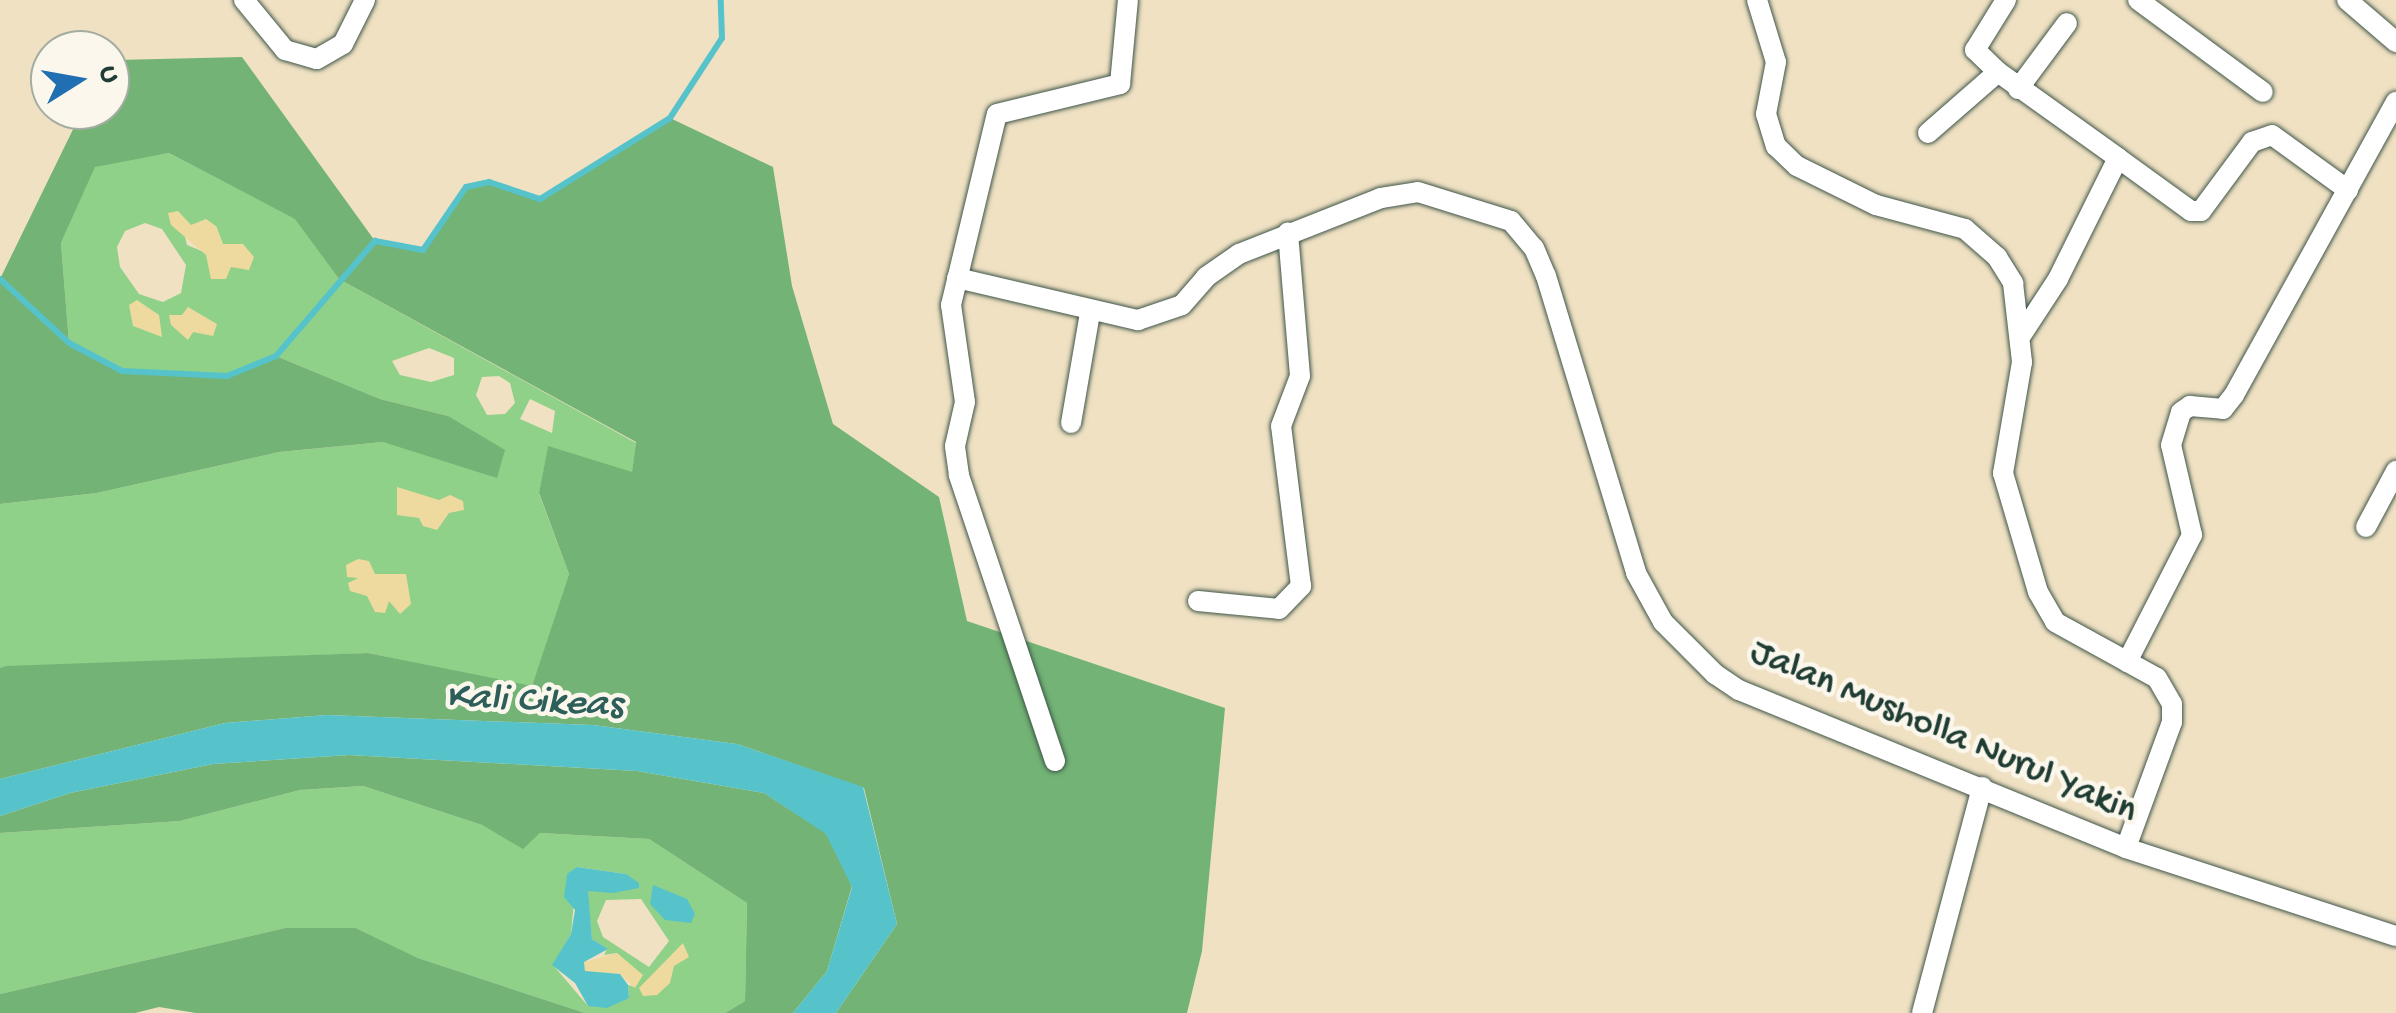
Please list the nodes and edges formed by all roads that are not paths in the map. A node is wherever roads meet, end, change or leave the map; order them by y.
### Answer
1 (244, 0) edge
2 (365, 0) edge
3 (1128, 0) edge
4 (1757, 0) edge
5 (2006, 0) edge
6 (2138, 0) edge
7 (2347, 0) edge
8 (2067, 22) dead end
9 (2396, 42) edge
10 (1998, 72) junction
11 (2018, 89) junction
12 (2264, 92) dead end
13 (2396, 102) edge
14 (1928, 133) dead end
15 (2118, 158) junction
16 (2348, 190) junction
17 (1288, 233) junction
18 (957, 278) junction
19 (1090, 313) junction
20 (2022, 334) junction
21 (1071, 423) dead end
22 (2396, 470) edge
23 (2366, 528) dead end
24 (1198, 601) dead end
25 (2128, 662) junction
26 (1055, 761) dead end
27 (1982, 788) junction
28 (2126, 848) junction
29 (2396, 936) edge
30 (1922, 1013) edge

1 - 2 street
3 - 18 street
4 - 20 street
5 - 10 street
6 - 12 street
7 - 9 street
8 - 11 street
10 - 11 street
10 - 14 street
11 - 15 street
13 - 16 street
15 - 16 street
15 - 20 street
16 - 25 street
17 - 19 street, Jalan Musholla Nurul Yakin
17 - 24 street
17 - 27 street, Jalan Musholla Nurul Yakin
18 - 19 street, Jalan Musholla Nurul Yakin
18 - 26 street
19 - 21 street
20 - 25 street
22 - 23 street
25 - 28 street
27 - 28 street, Jalan Musholla Nurul Yakin
27 - 30 street
28 - 29 street, Jalan Musholla Nurul Yakin

